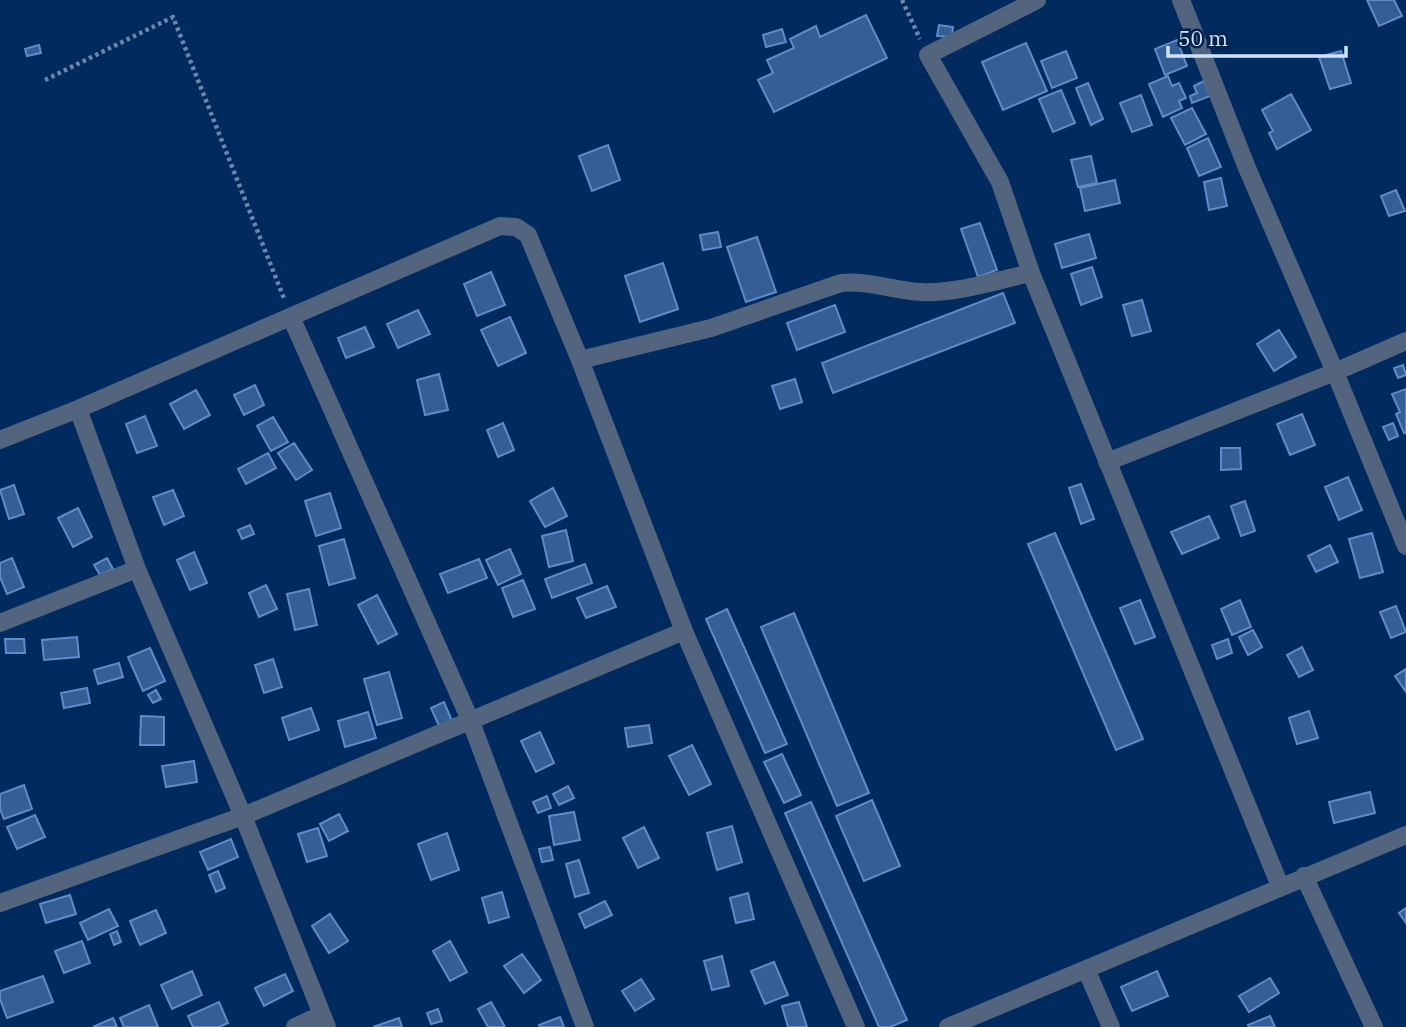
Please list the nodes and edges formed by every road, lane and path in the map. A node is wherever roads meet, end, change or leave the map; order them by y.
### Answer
1 (902, 0) edge
2 (1037, 0) edge
3 (1181, 0) edge
4 (928, 55) junction
5 (45, 80) dead end
6 (1031, 274) junction
7 (291, 317) junction
8 (1406, 341) edge
9 (580, 360) junction
10 (1335, 372) junction
11 (78, 409) junction
12 (0, 440) edge
13 (1107, 463) junction
14 (1406, 546) edge
15 (137, 569) junction
16 (0, 624) edge
17 (684, 631) junction
18 (471, 722) junction
19 (243, 816) junction
20 (1406, 835) edge
21 (1304, 876) junction
22 (1280, 886) junction
23 (0, 903) edge
24 (1087, 968) junction
25 (324, 1021) edge
26 (295, 1027) edge
27 (585, 1027) edge
28 (856, 1027) edge
29 (947, 1027) edge
30 (1111, 1027) edge
31 (1374, 1027) edge

1 - 4 path
2 - 4 street
3 - 10 street
4 - 6 street
5 - 7 path
6 - 9 street
6 - 13 street
7 - 9 street
7 - 11 street
7 - 18 street
8 - 10 street
9 - 17 street
10 - 13 street
10 - 14 street
11 - 12 street
11 - 15 street
13 - 22 street
15 - 16 street
15 - 19 street
17 - 18 street
17 - 28 street
18 - 19 street
18 - 27 street
19 - 23 street
19 - 25 street
20 - 21 street
21 - 22 street
21 - 31 street
22 - 24 street
24 - 29 street
24 - 30 street
25 - 26 street

